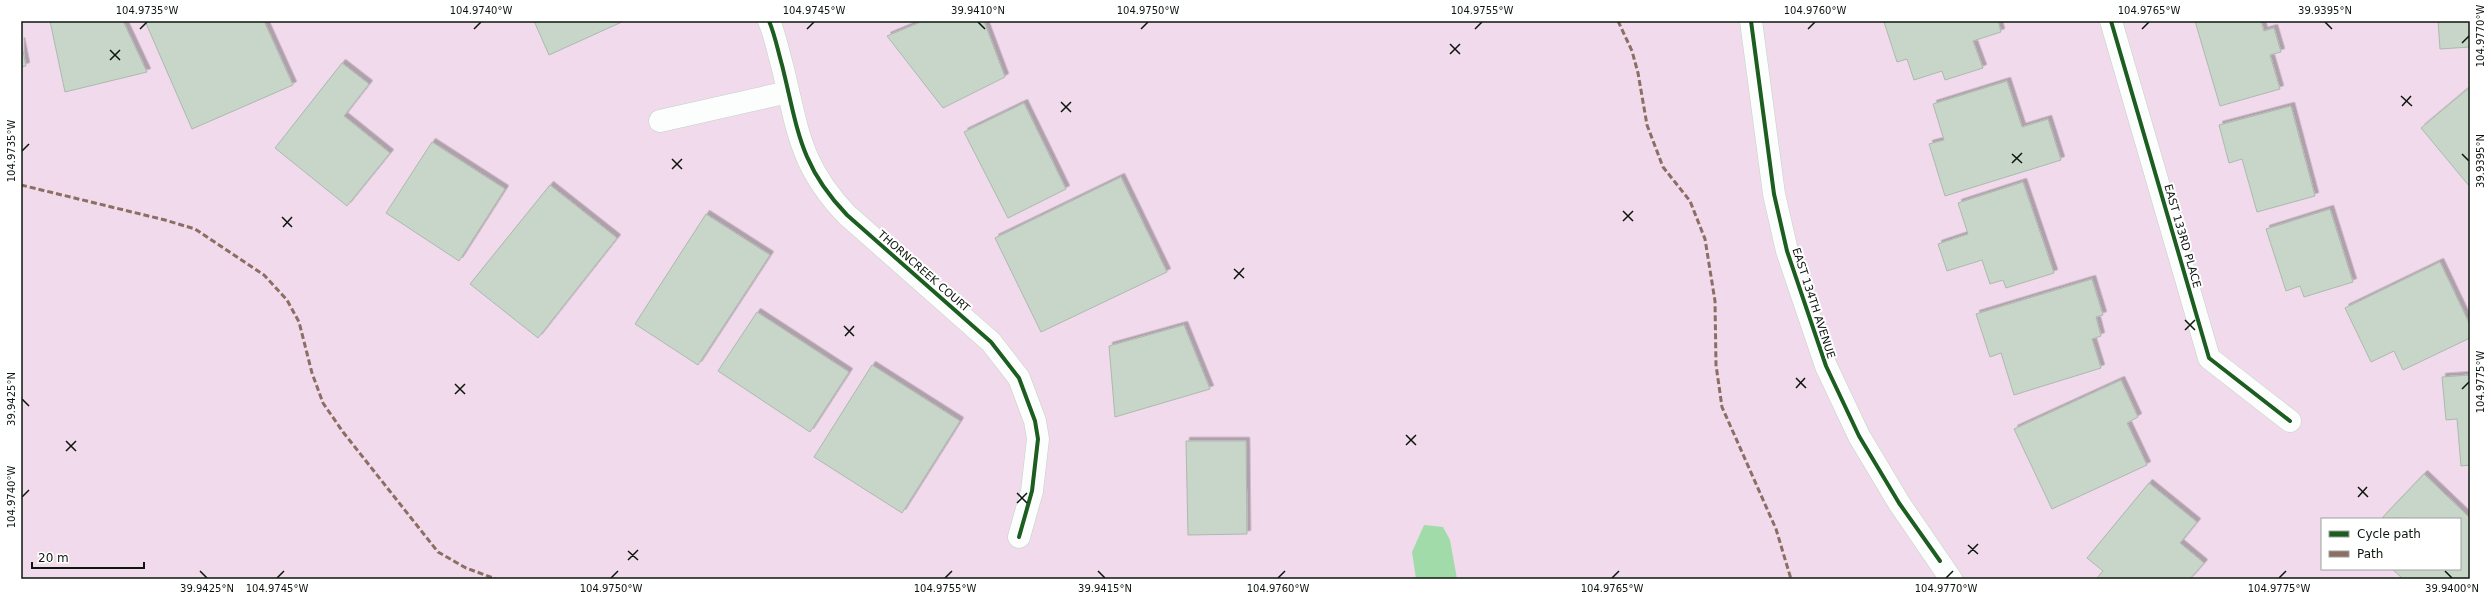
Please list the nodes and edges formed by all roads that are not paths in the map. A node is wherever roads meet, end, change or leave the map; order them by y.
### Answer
1 (769, 21) edge
2 (1751, 21) edge
3 (2111, 21) edge
4 (788, 92) junction
5 (660, 121) dead end
6 (2290, 421) dead end
7 (1019, 537) dead end
8 (1946, 570) edge
9 (1964, 579) edge

1 - 4 street, THORNCREEK COURT
2 - 8 street, EAST 134TH AVENUE
3 - 6 street, EAST 133RD PLACE
4 - 5 street
4 - 7 street, THORNCREEK COURT
8 - 9 street, EAST 134TH AVENUE

